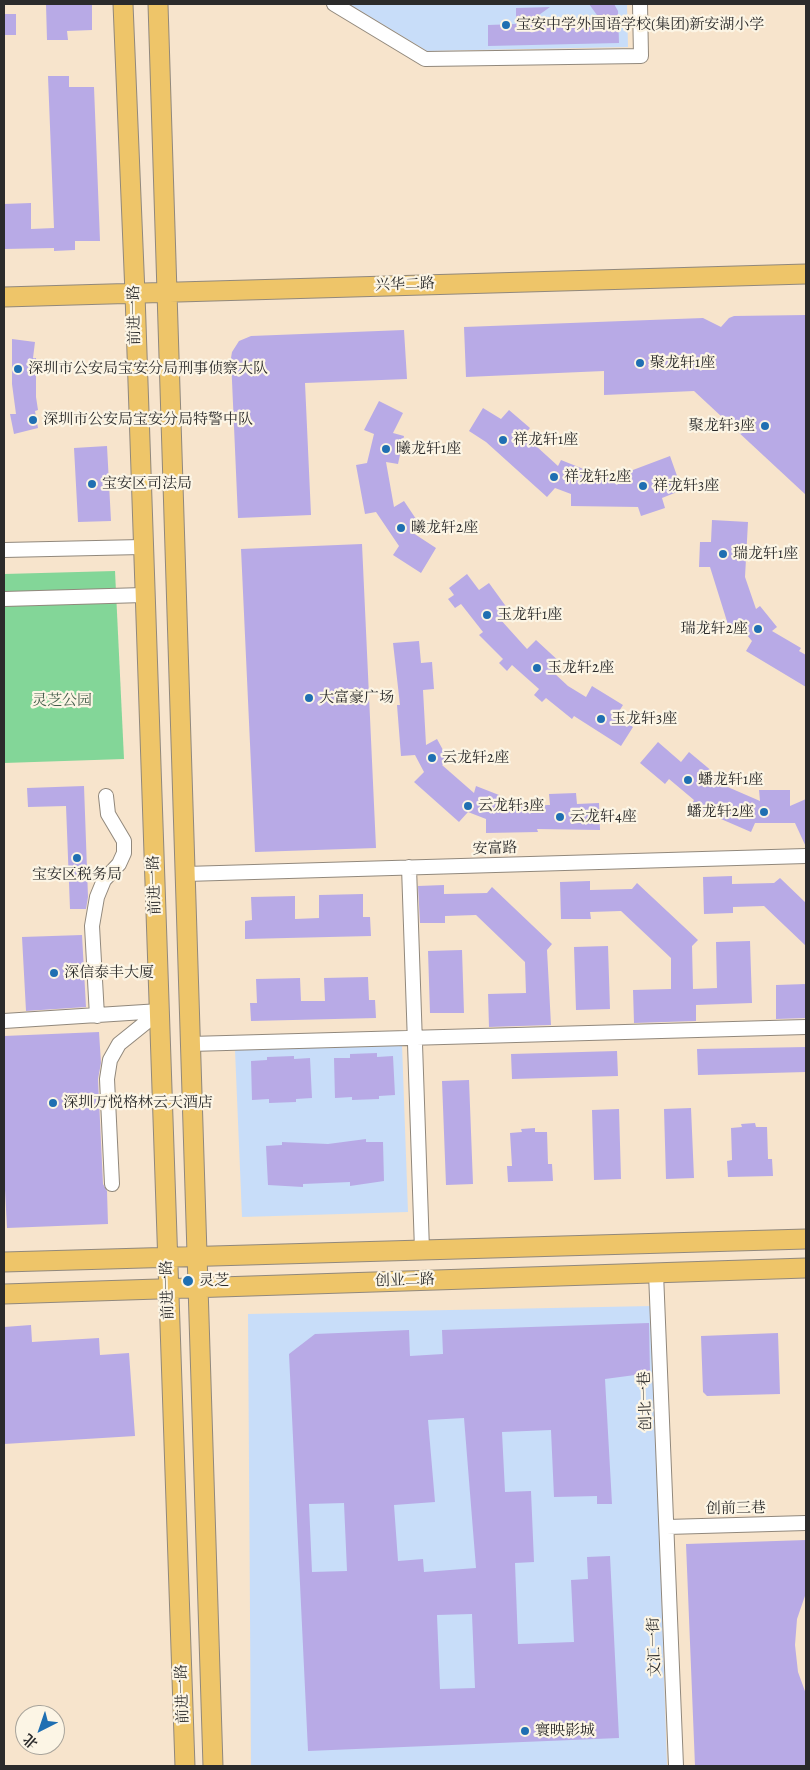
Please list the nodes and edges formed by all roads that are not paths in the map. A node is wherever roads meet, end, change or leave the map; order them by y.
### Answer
1 (123, 4) edge
2 (158, 4) edge
3 (334, 4) edge
4 (640, 4) edge
5 (806, 274) edge
6 (166, 292) junction
7 (135, 294) junction
8 (4, 297) edge
9 (142, 546) junction
10 (4, 550) edge
11 (144, 595) junction
12 (4, 599) edge
13 (106, 796) dead end
14 (806, 856) edge
15 (409, 867) junction
16 (185, 874) junction
17 (160, 1014) junction
18 (97, 1016) junction
19 (189, 1018) junction
20 (4, 1021) edge
21 (806, 1027) edge
22 (415, 1038) junction
23 (190, 1044) junction
24 (112, 1184) dead end
25 (806, 1239) edge
26 (422, 1250) junction
27 (197, 1257) junction
28 (167, 1258) junction
29 (4, 1262) edge
30 (806, 1268) edge
31 (656, 1273) junction
32 (198, 1287) junction
33 (168, 1289) junction
34 (4, 1294) edge
35 (806, 1523) edge
36 (667, 1527) junction
37 (185, 1766) edge
38 (212, 1766) edge
39 (676, 1766) edge

1 - 7 main road, 前进一路
2 - 6 main road, 前进一路
3 - 4 street
5 - 6 main road, 兴华二路
6 - 7 main road, 兴华二路
6 - 16 main road, 前进一路
7 - 8 main road, 兴华二路
7 - 9 main road, 前进一路
9 - 10 street
9 - 11 main road, 前进一路
11 - 12 street
11 - 17 main road, 前进一路
13 - 18 street
14 - 15 street, 安富路
15 - 16 street, 安富路
15 - 22 street
16 - 19 main road, 前进一路
17 - 18 street
17 - 19 main road
17 - 24 street
17 - 28 main road, 前进一路
18 - 20 street
19 - 23 main road, 前进一路
21 - 22 street
22 - 23 street
22 - 26 street
23 - 27 main road, 前进一路
25 - 26 main road, 创业二路
26 - 27 main road, 创业二路
27 - 28 main road, 创业二路
27 - 32 main road, 前进一路
28 - 29 main road, 创业二路
28 - 33 main road, 前进一路
30 - 31 main road, 创业二路
31 - 32 main road, 创业二路
31 - 36 street, 创北一巷
32 - 33 main road, 创业二路
32 - 38 main road, 前进一路
33 - 34 main road, 创业二路
33 - 37 main road, 前进一路
35 - 36 street, 创前三巷
36 - 39 street, 文汇一街

